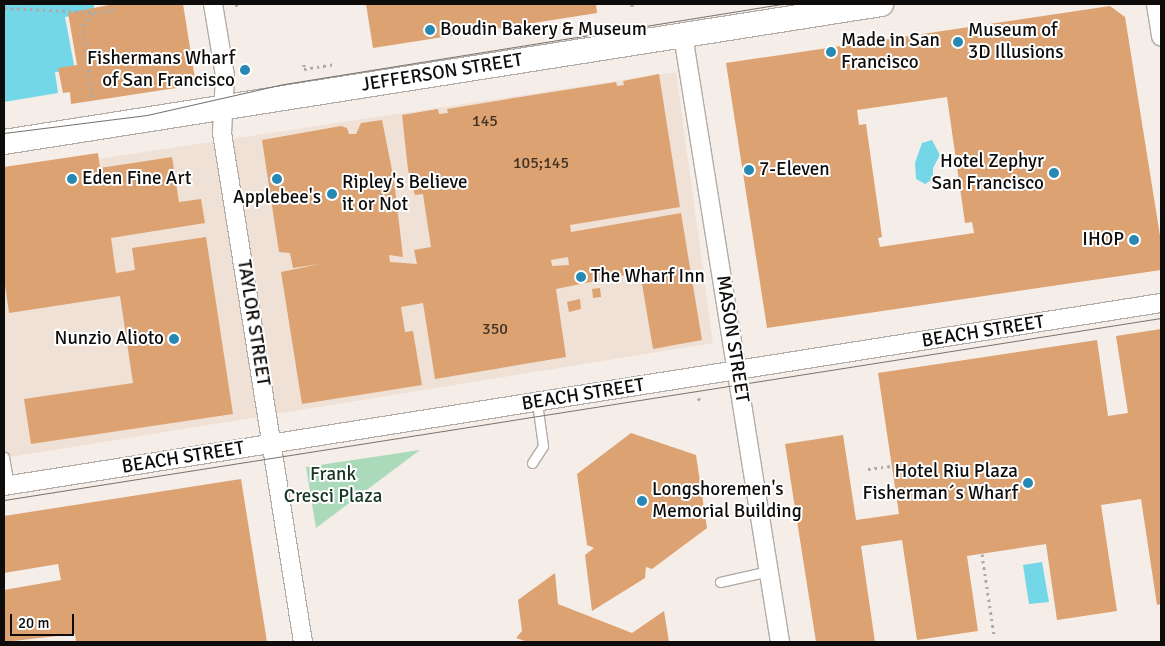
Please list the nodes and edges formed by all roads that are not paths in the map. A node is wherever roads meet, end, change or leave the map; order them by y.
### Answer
1 (213, 4) edge
2 (881, 4) edge
3 (1156, 4) edge
4 (683, 35) junction
5 (1161, 37) edge
6 (224, 108) junction
7 (4, 142) edge
8 (1161, 303) edge
9 (738, 371) junction
10 (537, 403) junction
11 (271, 444) junction
12 (4, 457) edge
13 (532, 463) dead end
14 (6, 486) edge
15 (769, 571) junction
16 (720, 582) dead end
17 (303, 642) edge
18 (780, 642) edge

1 - 6 street, TAYLOR STREET
2 - 4 street, JEFFERSON STREET
3 - 5 street
4 - 6 street, JEFFERSON STREET
4 - 9 street, MASON STREET
6 - 7 street, JEFFERSON STREET
6 - 11 street, TAYLOR STREET
8 - 9 street, BEACH STREET
9 - 10 street, BEACH STREET
9 - 15 street, MASON STREET
10 - 11 street, BEACH STREET
10 - 13 lane
11 - 14 street, BEACH STREET
11 - 17 street, TAYLOR STREET
12 - 14 lane
15 - 16 lane
15 - 18 street, MASON STREET

